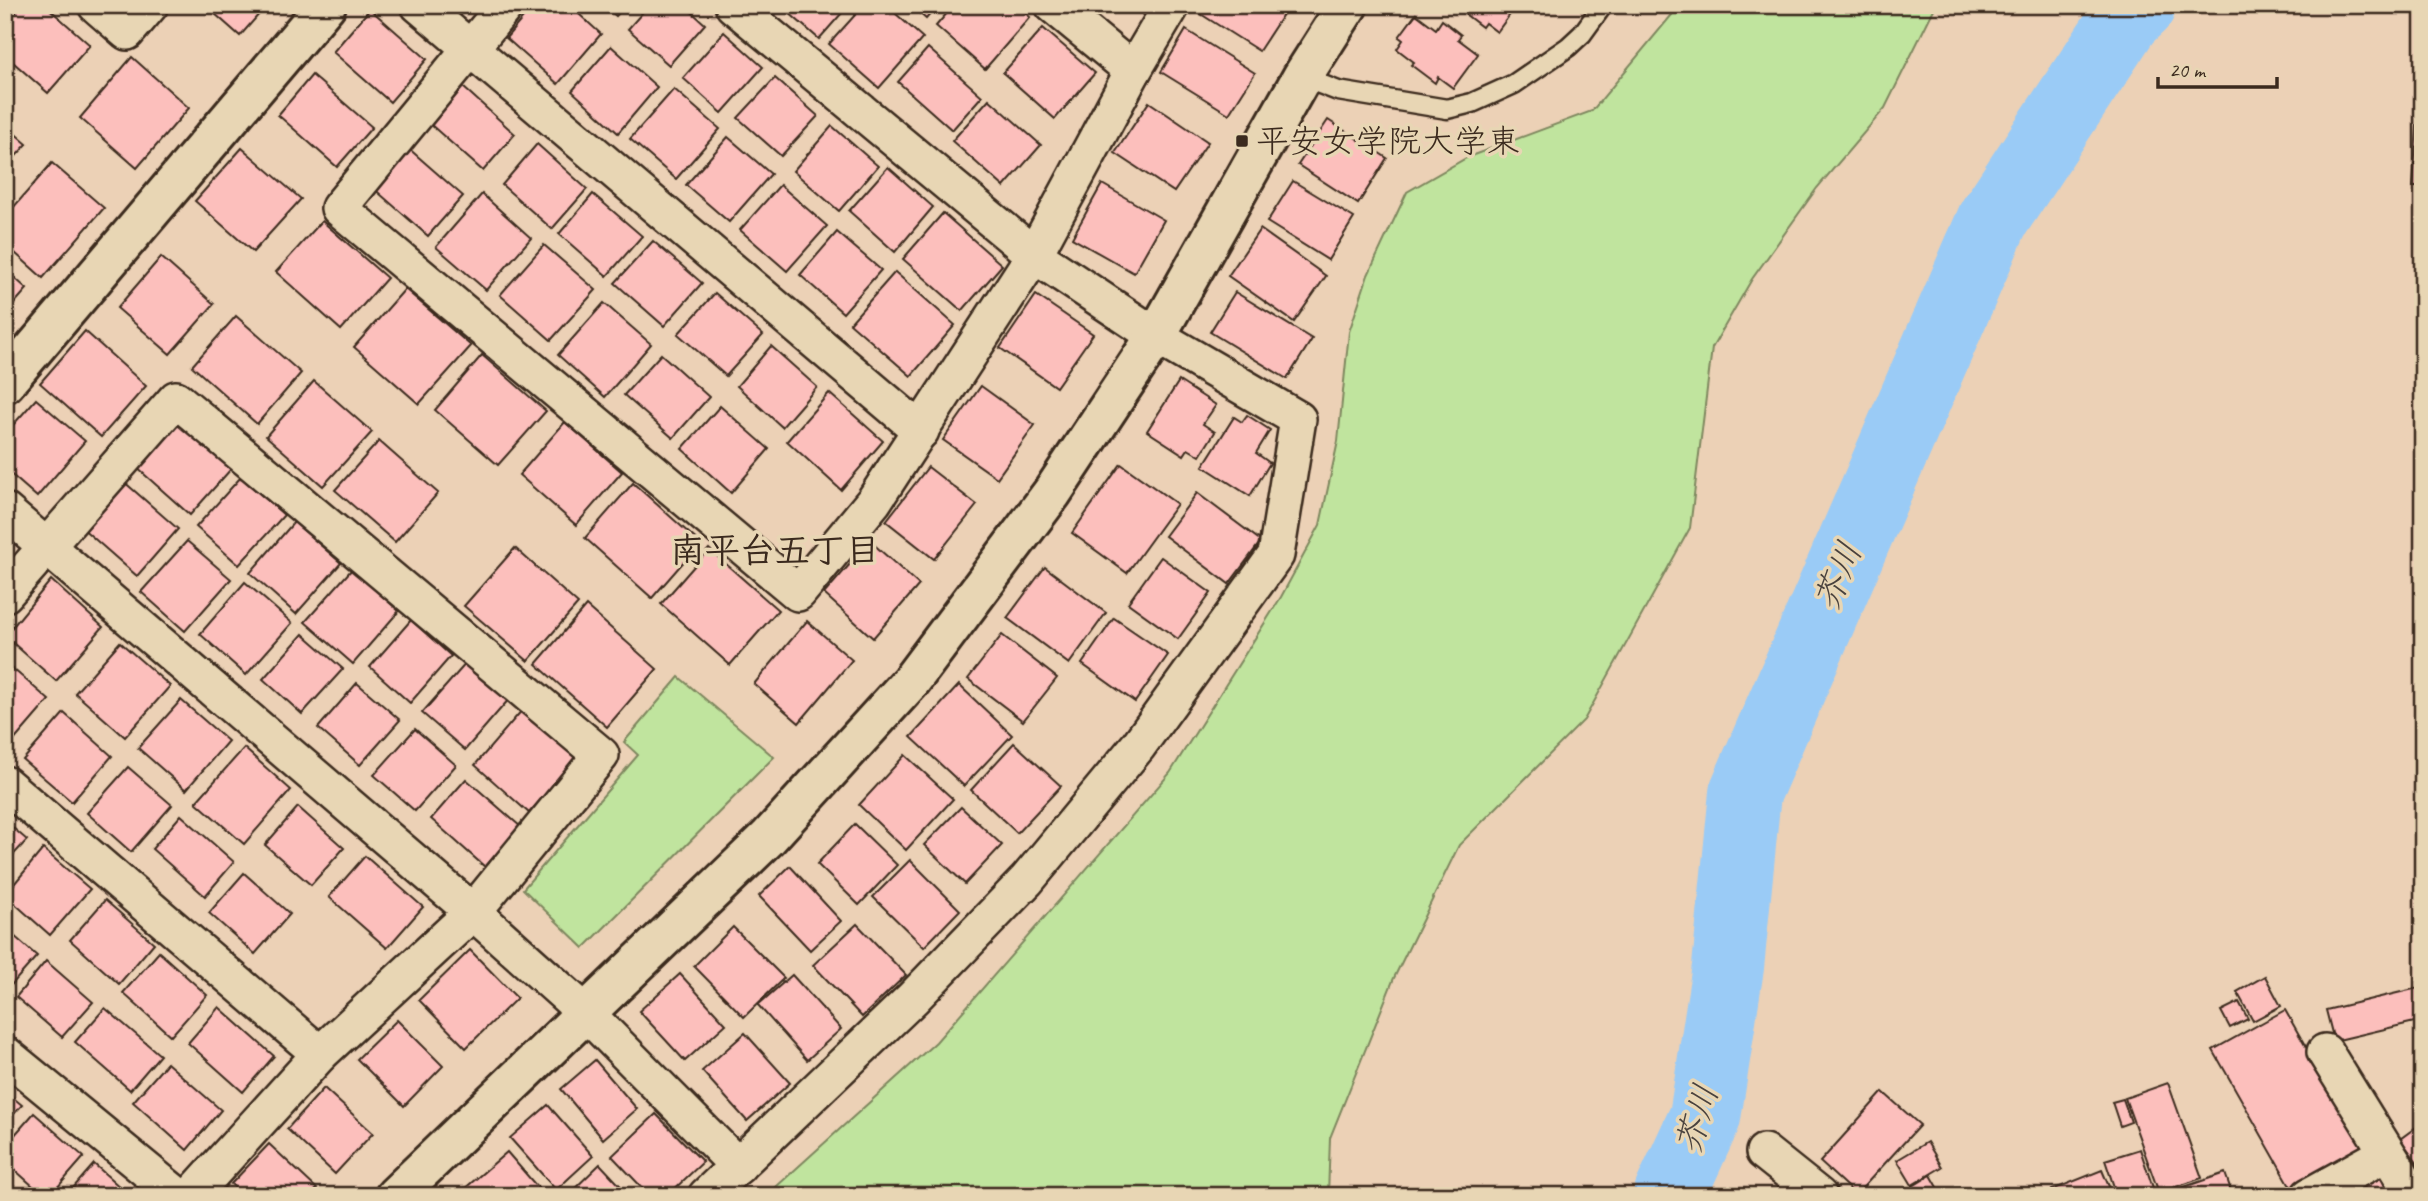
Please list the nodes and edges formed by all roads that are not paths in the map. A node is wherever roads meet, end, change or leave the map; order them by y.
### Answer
1 (96, 5) edge
2 (150, 5) edge
3 (326, 5) edge
4 (419, 5) edge
5 (506, 5) edge
6 (733, 5) edge
7 (1053, 5) edge
8 (1172, 5) edge
9 (1348, 5) edge
10 (1603, 5) edge
11 (470, 48) junction
12 (1133, 71) junction
13 (1302, 77) junction
14 (1034, 256) junction
15 (1156, 336) junction
16 (5, 383) edge
17 (920, 431) junction
18 (5, 511) edge
19 (46, 544) junction
20 (5, 594) edge
21 (5, 784) edge
22 (473, 912) junction
23 (587, 1014) junction
24 (2325, 1052) dead end
25 (5, 1054) edge
26 (320, 1054) junction
27 (1764, 1152) dead end
28 (2387, 1153) junction
29 (738, 1166) junction
30 (178, 1196) edge
31 (191, 1196) edge
32 (395, 1196) edge
33 (706, 1196) edge
34 (1819, 1196) edge
35 (2309, 1196) edge
36 (2414, 1196) edge

1 - 2 street
3 - 16 street
4 - 11 street
5 - 11 street
6 - 14 street
7 - 12 street
8 - 12 street
9 - 13 street
10 - 13 lane
11 - 17 street
11 - 17 street
12 - 14 street
13 - 15 street
14 - 15 street
14 - 17 street
15 - 23 street
15 - 29 street
18 - 19 street
19 - 20 street
19 - 22 street
19 - 22 street
21 - 26 street
22 - 23 street
22 - 26 street
23 - 29 street
23 - 32 street
24 - 28 street
25 - 30 street
26 - 31 street
27 - 34 street
28 - 35 street
28 - 36 street
29 - 33 street

